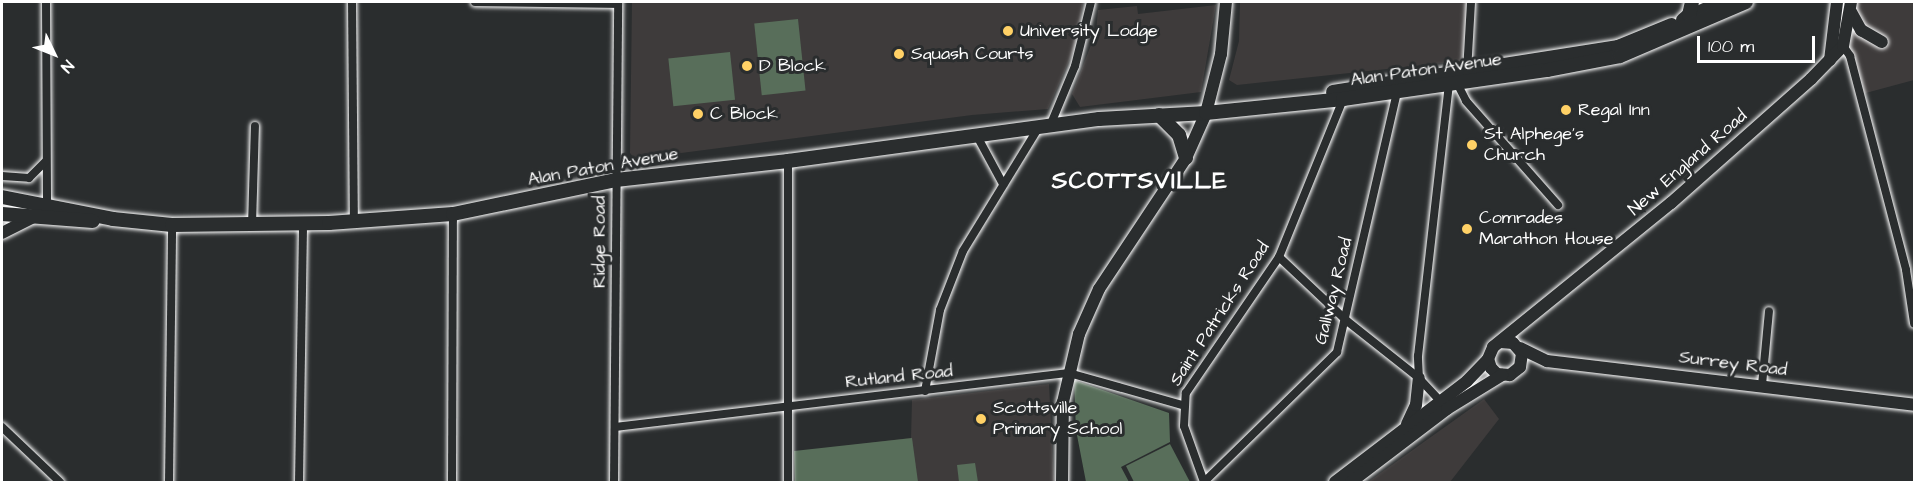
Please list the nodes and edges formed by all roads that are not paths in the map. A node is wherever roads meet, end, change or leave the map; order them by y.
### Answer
1 (46, 2) edge
2 (352, 2) edge
3 (475, 2) edge
4 (1091, 2) edge
5 (1226, 2) edge
6 (1471, 2) edge
7 (1692, 2) edge
8 (1746, 2) edge
9 (1837, 2) edge
10 (618, 3) edge
11 (1720, 4) edge
12 (1851, 6) edge
13 (1683, 20) junction
14 (1833, 34) junction
15 (1882, 42) dead end
16 (1843, 46) junction
17 (1830, 60) junction
18 (1467, 72) junction
19 (1454, 85) junction
20 (1397, 92) junction
21 (1343, 99) junction
22 (1207, 109) junction
23 (1159, 115) junction
24 (1099, 119) junction
25 (255, 126) dead end
26 (1044, 126) junction
27 (977, 136) junction
28 (1186, 158) junction
29 (788, 161) junction
30 (46, 162) junction
31 (2, 176) edge
32 (616, 180) junction
33 (1003, 184) junction
34 (2, 197) edge
35 (47, 204) junction
36 (1558, 205) dead end
37 (2, 214) edge
38 (453, 214) junction
39 (32, 218) junction
40 (113, 219) junction
41 (354, 221) junction
42 (303, 223) junction
43 (172, 225) junction
44 (252, 225) junction
45 (2, 233) edge
46 (1279, 257) junction
47 (1769, 310) dead end
48 (1538, 312) junction
49 (1347, 321) junction
50 (1914, 322) edge
51 (1500, 342) junction
52 (1518, 347) junction
53 (1488, 359) junction
54 (1547, 361) junction
55 (1520, 367) junction
56 (1069, 373) junction
57 (1502, 375) junction
58 (1419, 378) junction
59 (1761, 385) junction
60 (925, 391) junction
61 (788, 404) junction
62 (1182, 405) junction
63 (1443, 405) junction
64 (1914, 405) edge
65 (2, 427) edge
66 (615, 427) junction
67 (1405, 428) junction
68 (1204, 482) edge
69 (60, 483) edge
70 (169, 483) edge
71 (299, 483) edge
72 (452, 483) edge
73 (614, 483) edge
74 (788, 483) edge
75 (1062, 483) edge
76 (1335, 483) edge
77 (1352, 483) edge

1 - 30 street
2 - 41 street
3 - 10 street
4 - 26 street
5 - 22 street
6 - 18 street
7 - 13 main road
8 - 11 main road, Alan Paton Avenue
9 - 14 street
10 - 32 street, Ridge Road
11 - 13 main road, Alan Paton Avenue
11 - 19 main road, Alan Paton Avenue
12 - 15 street
12 - 16 street
13 - 18 main road, Alan Paton Avenue
14 - 16 street
14 - 17 street
16 - 17 street, New England Road
16 - 50 street
17 - 48 street, New England Road
18 - 22 main road, Alan Paton Avenue
19 - 20 main road, Alan Paton Avenue
19 - 36 street
19 - 58 street
20 - 21 main road, Alan Paton Avenue
20 - 49 street, Gallway Road
21 - 22 main road, Alan Paton Avenue
21 - 46 street, Saint Patricks Road
22 - 23 main road, Alan Paton Avenue
22 - 24 main road, Alan Paton Avenue
22 - 28 street
23 - 24 main road, Alan Paton Avenue
23 - 28 main road
24 - 26 main road, Alan Paton Avenue
25 - 44 street
26 - 27 main road, Alan Paton Avenue
26 - 33 street
27 - 29 main road, Alan Paton Avenue
27 - 33 street
28 - 56 street
29 - 32 main road, Alan Paton Avenue
29 - 61 street
30 - 31 street
30 - 35 street
32 - 38 main road, Alan Paton Avenue
32 - 66 street, Ridge Road
33 - 60 street
34 - 35 main road, Alan Paton Avenue
35 - 40 main road, Alan Paton Avenue
37 - 39 main road, Alan Paton Avenue
38 - 41 main road, Alan Paton Avenue
38 - 72 street
39 - 40 main road, Alan Paton Avenue
39 - 45 street
40 - 43 main road, Alan Paton Avenue
41 - 42 main road, Alan Paton Avenue
42 - 44 main road, Alan Paton Avenue
42 - 71 street
43 - 44 main road, Alan Paton Avenue
43 - 70 street
46 - 49 street
46 - 62 street, Saint Patricks Road
47 - 59 street
48 - 51 street, New England Road
48 - 52 street, New England Road
49 - 58 street
49 - 68 street, Gallway Road
51 - 52 street
51 - 53 street
52 - 54 street, Surrey Road
52 - 55 street
53 - 57 street
53 - 63 street
54 - 55 street, Surrey Road
54 - 59 street, Surrey Road
55 - 57 street
56 - 60 street, Rutland Road
56 - 62 street, Rutland Road
56 - 75 street
57 - 63 street
58 - 63 street
58 - 67 street
59 - 64 street, Surrey Road
60 - 61 street, Rutland Road
61 - 66 street, Rutland Road
61 - 74 street
62 - 68 street, Saint Patricks Road
63 - 67 street
63 - 77 street
65 - 69 street
66 - 73 street, Ridge Road
67 - 76 street

